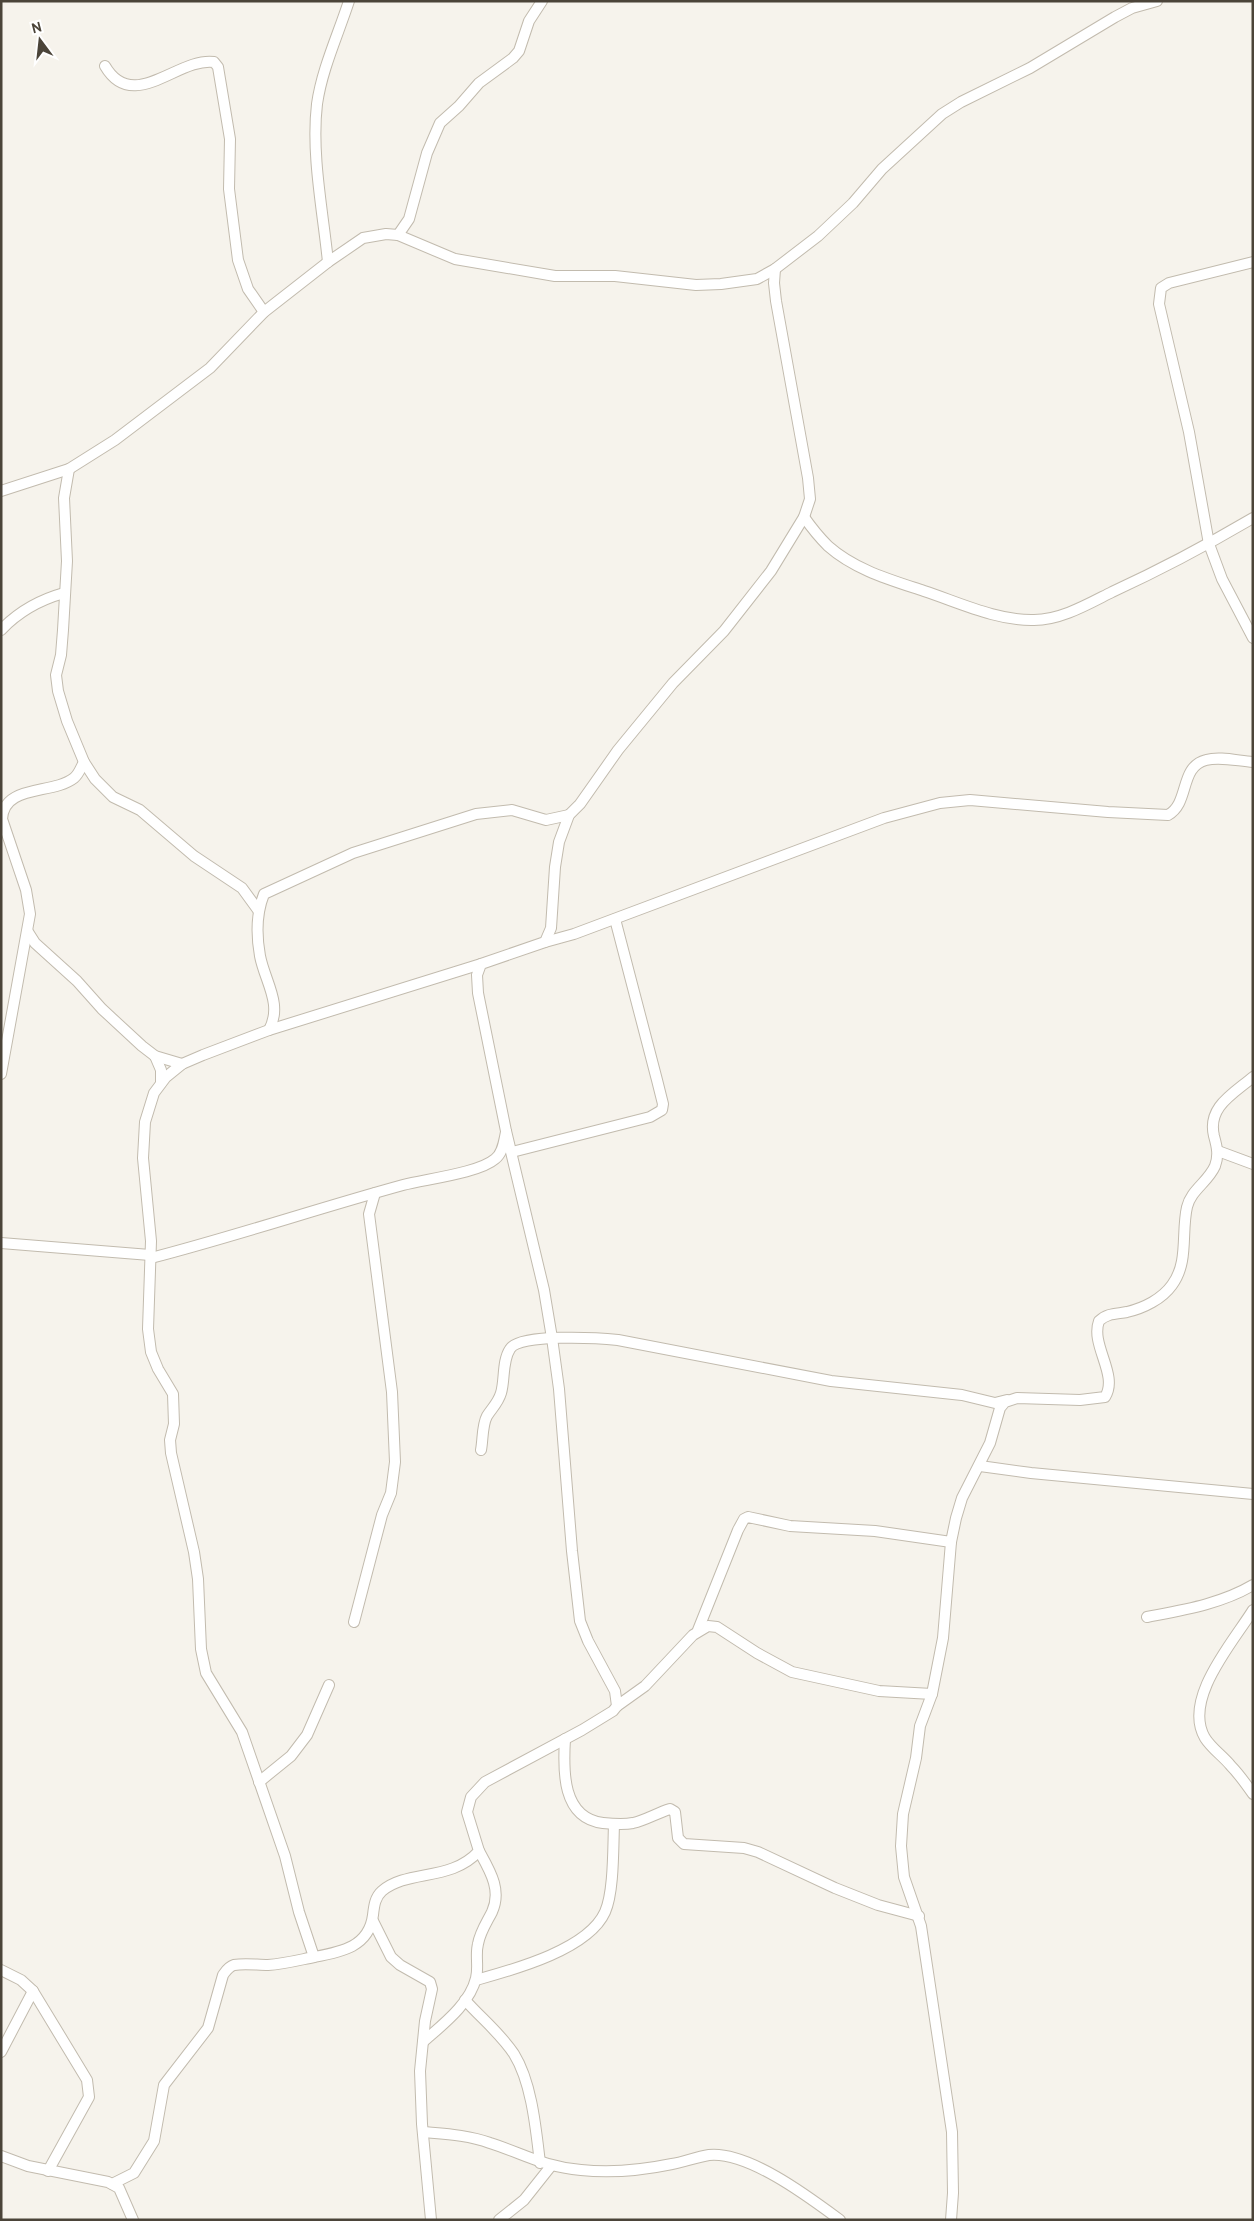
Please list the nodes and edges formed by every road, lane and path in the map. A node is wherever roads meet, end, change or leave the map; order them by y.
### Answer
1 (348, 1) edge
2 (542, 1) edge
3 (1157, 1) edge
4 (1132, 5) edge
5 (105, 66) dead end
6 (398, 235) junction
7 (328, 262) junction
8 (1253, 262) edge
9 (775, 269) junction
10 (264, 312) junction
11 (69, 469) junction
12 (1, 491) edge
13 (804, 517) junction
14 (1253, 518) edge
15 (1209, 544) junction
16 (64, 593) junction
17 (1, 630) edge
18 (1253, 638) edge
19 (84, 762) junction
20 (1253, 762) edge
21 (6, 799) edge
22 (569, 815) junction
23 (242, 888) junction
24 (264, 894) junction
25 (258, 910) junction
26 (615, 919) junction
27 (28, 932) junction
28 (545, 942) junction
29 (481, 964) junction
30 (269, 1030) junction
31 (155, 1056) junction
32 (182, 1064) junction
33 (1, 1074) edge
34 (1253, 1077) edge
35 (162, 1083) junction
36 (506, 1131) junction
37 (1218, 1151) junction
38 (513, 1158) junction
39 (496, 1159) junction
40 (1253, 1164) edge
41 (375, 1193) junction
42 (355, 1198) junction
43 (369, 1207) junction
44 (1, 1243) edge
45 (150, 1256) junction
46 (552, 1338) junction
47 (1010, 1400) junction
48 (481, 1450) dead end
49 (980, 1466) junction
50 (1253, 1494) edge
51 (951, 1542) junction
52 (1253, 1585) edge
53 (1253, 1610) edge
54 (1147, 1617) dead end
55 (354, 1622) dead end
56 (698, 1630) junction
57 (329, 1685) dead end
58 (932, 1694) junction
59 (617, 1706) junction
60 (565, 1739) junction
61 (259, 1782) junction
62 (1253, 1794) edge
63 (614, 1824) junction
64 (479, 1851) junction
65 (919, 1916) junction
66 (373, 1920) junction
67 (314, 1957) junction
68 (1, 1970) edge
69 (476, 1980) junction
70 (34, 1991) junction
71 (465, 2000) junction
72 (423, 2042) junction
73 (1, 2052) edge
74 (423, 2132) junction
75 (1, 2156) edge
76 (545, 2164) junction
77 (48, 2171) junction
78 (112, 2184) junction
79 (133, 2220) edge
80 (431, 2220) edge
81 (499, 2220) edge
82 (840, 2220) edge
83 (951, 2220) edge

1 - 7 street
2 - 6 street
3 - 4 street
4 - 9 street
5 - 10 street
6 - 7 street
6 - 9 street
7 - 10 street
8 - 15 street
9 - 13 street
10 - 11 street
11 - 12 street
11 - 16 street
13 - 15 street
13 - 22 street
14 - 15 street
15 - 18 street
16 - 17 street
16 - 19 street
19 - 21 street
19 - 23 street
20 - 26 street
21 - 27 street
22 - 24 street
22 - 28 street
23 - 24 street
23 - 25 street
24 - 25 street
25 - 30 street
26 - 28 street
26 - 38 street
27 - 31 street
27 - 33 street
28 - 29 street
29 - 30 street
29 - 36 street
30 - 32 street
31 - 32 street
31 - 35 street
32 - 35 street
34 - 37 street
35 - 45 street
36 - 38 street
36 - 39 street
37 - 40 street
37 - 47 street
38 - 39 street
38 - 46 street
39 - 41 street
41 - 42 street
41 - 43 street
42 - 43 street
42 - 45 street
43 - 55 street
44 - 45 street
45 - 61 street
46 - 47 street
46 - 48 street
46 - 59 street
47 - 49 street
49 - 50 street
49 - 51 street
51 - 56 street
51 - 58 street
52 - 54 street
53 - 62 street
56 - 58 street
56 - 59 street
57 - 61 street
58 - 65 street
59 - 60 street
60 - 63 street
60 - 64 street
61 - 67 street
63 - 65 street
63 - 69 street
64 - 66 street
64 - 69 street
65 - 83 street
66 - 67 street
66 - 72 street
67 - 78 street
68 - 70 street
69 - 71 street
70 - 73 street
70 - 77 street
71 - 72 street
71 - 76 street
72 - 74 street
74 - 76 street
74 - 80 street
75 - 77 street
76 - 81 street
76 - 82 street
77 - 78 street
78 - 79 street

